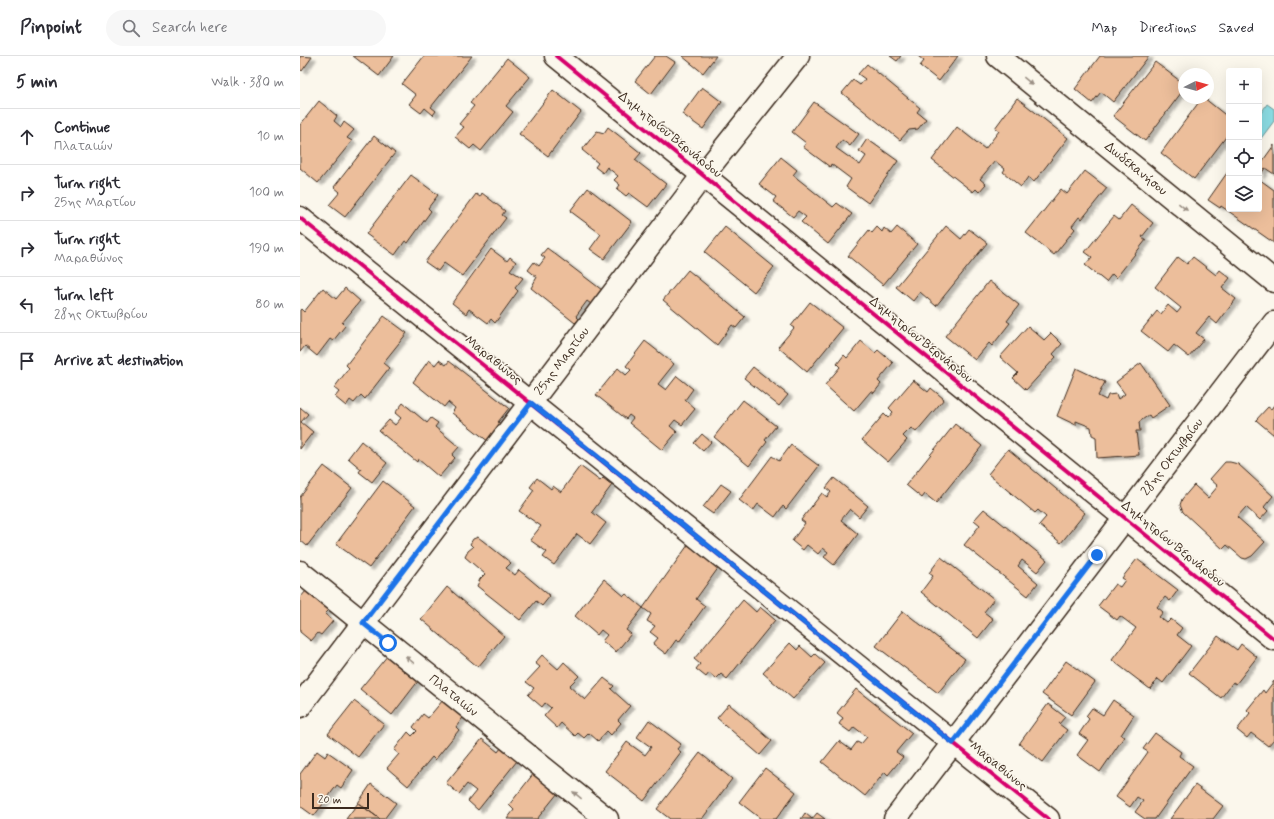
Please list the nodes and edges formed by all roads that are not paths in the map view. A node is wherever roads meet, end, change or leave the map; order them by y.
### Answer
1 (556, 56) edge
2 (798, 56) edge
3 (998, 56) edge
4 (703, 175) junction
5 (300, 218) edge
6 (1274, 281) edge
7 (1274, 324) edge
8 (531, 403) junction
9 (1125, 518) junction
10 (300, 572) edge
11 (363, 623) junction
12 (1274, 638) edge
13 (300, 706) edge
14 (953, 743) junction
15 (607, 819) edge
16 (895, 819) edge
17 (1048, 819) edge

1 - 4 street, Δημητρίου Βερνάρδου
2 - 4 street, 25ης Μαρτίου
3 -> 6 street, Δωδεκανήσου
4 - 8 street, 25ης Μαρτίου
4 - 9 street, Δημητρίου Βερνάρδου
5 - 8 street, Μαραθώνος
7 - 9 street, 28ης Οκτωβρίου
8 - 11 street, 25ης Μαρτίου
8 - 14 street, Μαραθώνος
9 - 12 street, Δημητρίου Βερνάρδου
9 - 14 street, 28ης Οκτωβρίου
10 - 11 street, Πλαταιών
11 - 13 street, 25ης Μαρτίου
15 -> 11 street, Πλαταιών
14 - 16 street, 28ης Οκτωβρίου
14 - 17 street, Μαραθώνος

